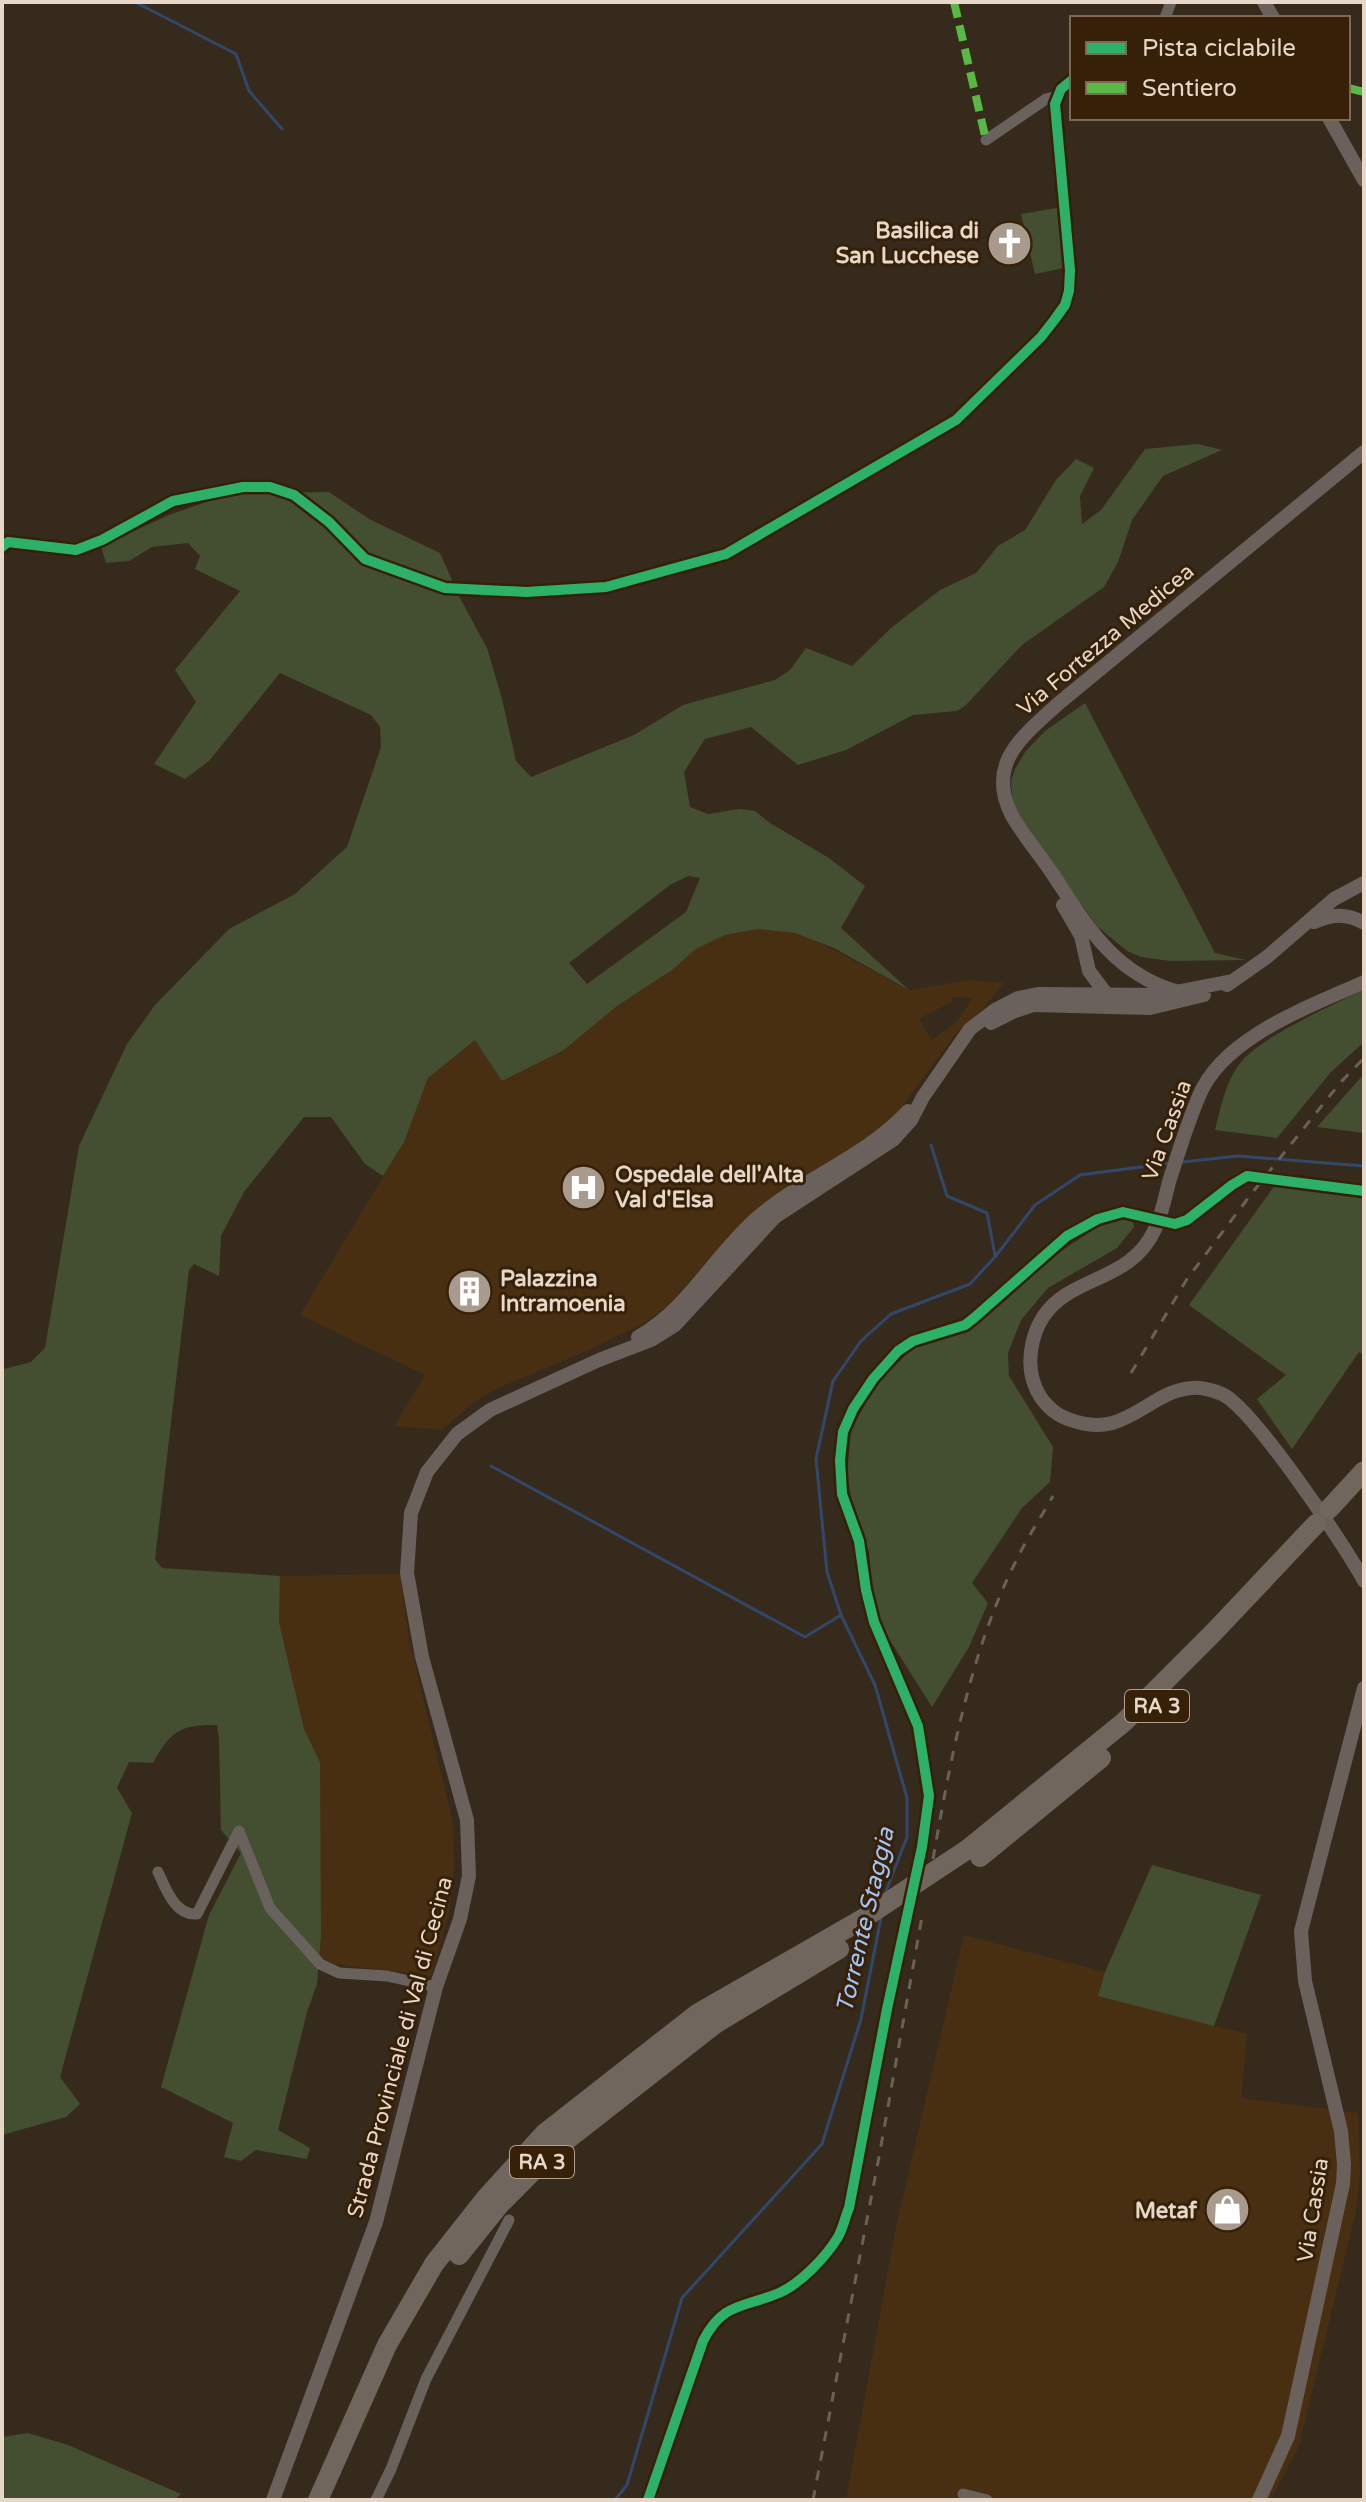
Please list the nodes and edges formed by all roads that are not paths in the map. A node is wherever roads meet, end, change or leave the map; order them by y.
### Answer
1 (1070, 81) edge
2 (1057, 96) junction
3 (1330, 120) edge
4 (986, 140) dead end
5 (1364, 180) edge
6 (1364, 452) edge
7 (2, 547) edge
8 (1002, 794) junction
9 (1364, 883) edge
10 (1364, 923) edge
11 (1306, 925) junction
12 (1087, 965) junction
13 (1364, 974) edge
14 (1232, 981) junction
15 (1358, 985) edge
16 (1179, 992) junction
17 (1070, 993) junction
18 (1106, 994) junction
19 (1167, 1005) junction
20 (959, 1046) junction
21 (923, 1097) junction
22 (599, 1360) junction
23 (1364, 1471) edge
24 (1364, 1490) edge
25 (1327, 1522) junction
26 (1364, 1581) edge
27 (1364, 1688) edge
28 (158, 1872) dead end
29 (865, 1926) junction
30 (436, 1987) junction
31 (509, 2220) dead end
32 (963, 2494) dead end
33 (273, 2500) edge
34 (318, 2500) edge
35 (333, 2500) edge
36 (376, 2500) edge
37 (987, 2500) edge
38 (1259, 2500) edge

1 - 2 street
2 - 4 street
2 - 7 street
3 - 5 main road
6 - 8 main road, Via Fortezza Medicea
8 - 12 main road
8 - 16 main road
9 - 11 main road, Strada Provinciale di Val di Cecina
10 - 11 main road, Strada Provinciale di Val di Cecina
11 - 14 main road, Strada Provinciale di Val di Cecina
12 - 17 main road
12 - 18 main road
13 - 15 main road, Via Cassia
14 - 16 main road, Strada Provinciale di Val di Cecina
14 - 19 main road, Strada Provinciale di Val di Cecina
15 - 26 main road, Via Cassia
16 - 18 main road, Strada Provinciale di Val di Cecina
17 - 18 main road, Strada Provinciale di Val di Cecina
17 - 20 main road, Strada Provinciale di Val di Cecina
18 - 19 main road
19 - 20 main road, Strada Provinciale di Val di Cecina
20 - 21 main road, Strada Provinciale di Val di Cecina
21 - 22 main road, Strada Provinciale di Val di Cecina
21 - 22 main road, Strada Provinciale di Val di Cecina
22 - 30 main road, Strada Provinciale di Val di Cecina
23 - 25 highway, RA 3
24 - 25 highway, RA 3
25 - 29 highway, RA 3
27 - 38 main road, Via Cassia
28 - 30 street
29 - 34 highway, RA 3
29 - 35 highway, RA 3
30 - 33 main road, Strada Provinciale di Val di Cecina
31 - 36 street
32 - 37 street

